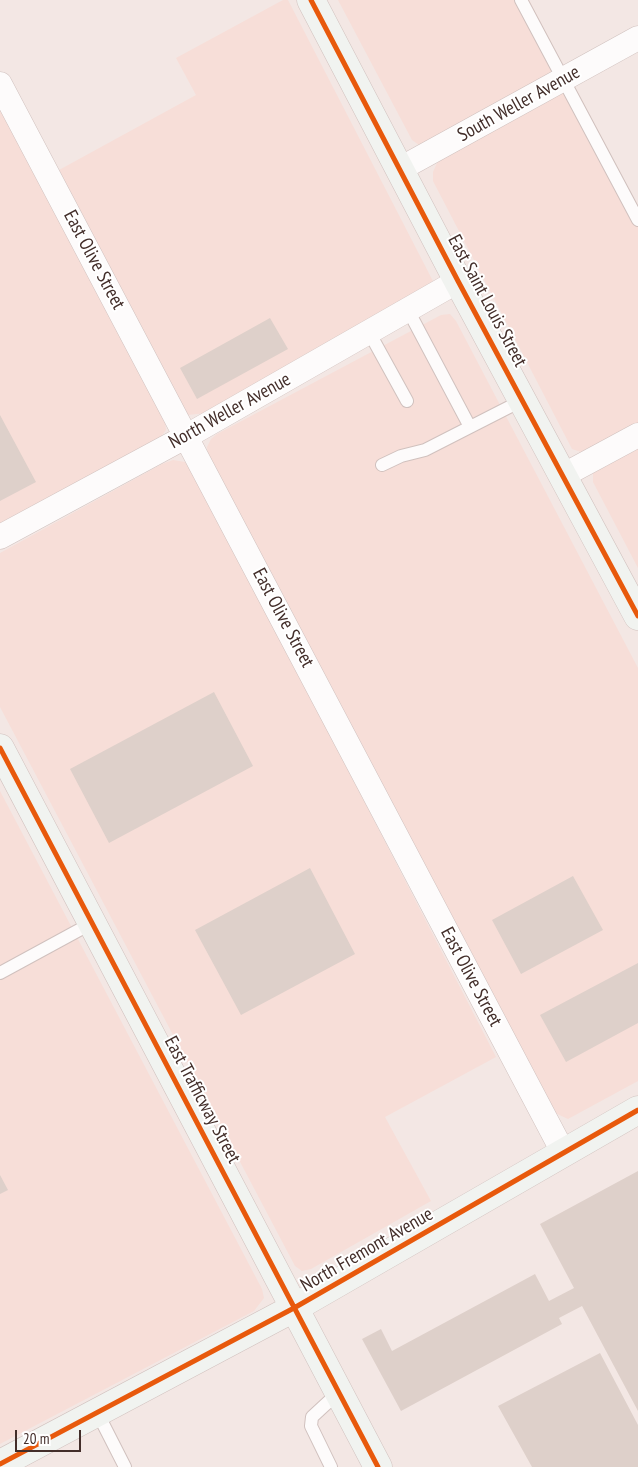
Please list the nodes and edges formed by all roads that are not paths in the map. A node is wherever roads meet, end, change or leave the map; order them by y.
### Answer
1 (311, 0) edge
2 (521, 0) edge
3 (638, 38) edge
4 (564, 79) junction
5 (0, 84) edge
6 (400, 169) junction
7 (638, 220) edge
8 (458, 281) junction
9 (408, 310) junction
10 (369, 332) junction
11 (523, 400) junction
12 (407, 401) dead end
13 (470, 427) junction
14 (638, 435) edge
15 (187, 436) junction
16 (382, 465) dead end
17 (564, 475) junction
18 (0, 537) edge
19 (638, 616) edge
20 (0, 748) edge
21 (92, 923) junction
22 (0, 973) edge
23 (636, 1118) edge
24 (564, 1154) junction
25 (294, 1308) junction
26 (338, 1392) junction
27 (98, 1412) junction
28 (0, 1464) edge
29 (125, 1467) edge
30 (331, 1467) edge
31 (377, 1467) edge

1 - 6 main road, East Saint Louis Street
2 - 4 lane
3 - 4 street, South Weller Avenue
4 - 6 street, South Weller Avenue
4 - 7 lane
5 - 15 street, East Olive Street
6 - 8 main road, East Saint Louis Street
8 - 9 street, North Weller Avenue
8 - 11 main road, East Saint Louis Street
9 - 10 street, North Weller Avenue
9 - 13 lane
10 - 12 lane
10 - 15 street, North Weller Avenue
11 - 13 lane
11 - 17 main road, East Saint Louis Street
13 - 16 lane
14 - 17 street
15 - 18 street, North Weller Avenue
15 - 24 street, East Olive Street
17 - 19 main road, East Saint Louis Street
20 - 21 main road, East Trafficway Street
21 - 22 lane
21 - 25 main road, East Trafficway Street
23 - 24 main road, North Fremont Avenue
24 - 25 main road, North Fremont Avenue
25 - 26 main road, East Trafficway Street
25 - 27 main road, North Fremont Avenue
26 - 30 lane
26 - 31 main road, East Trafficway Street
27 - 28 main road, North Fremont Avenue
27 - 29 lane

